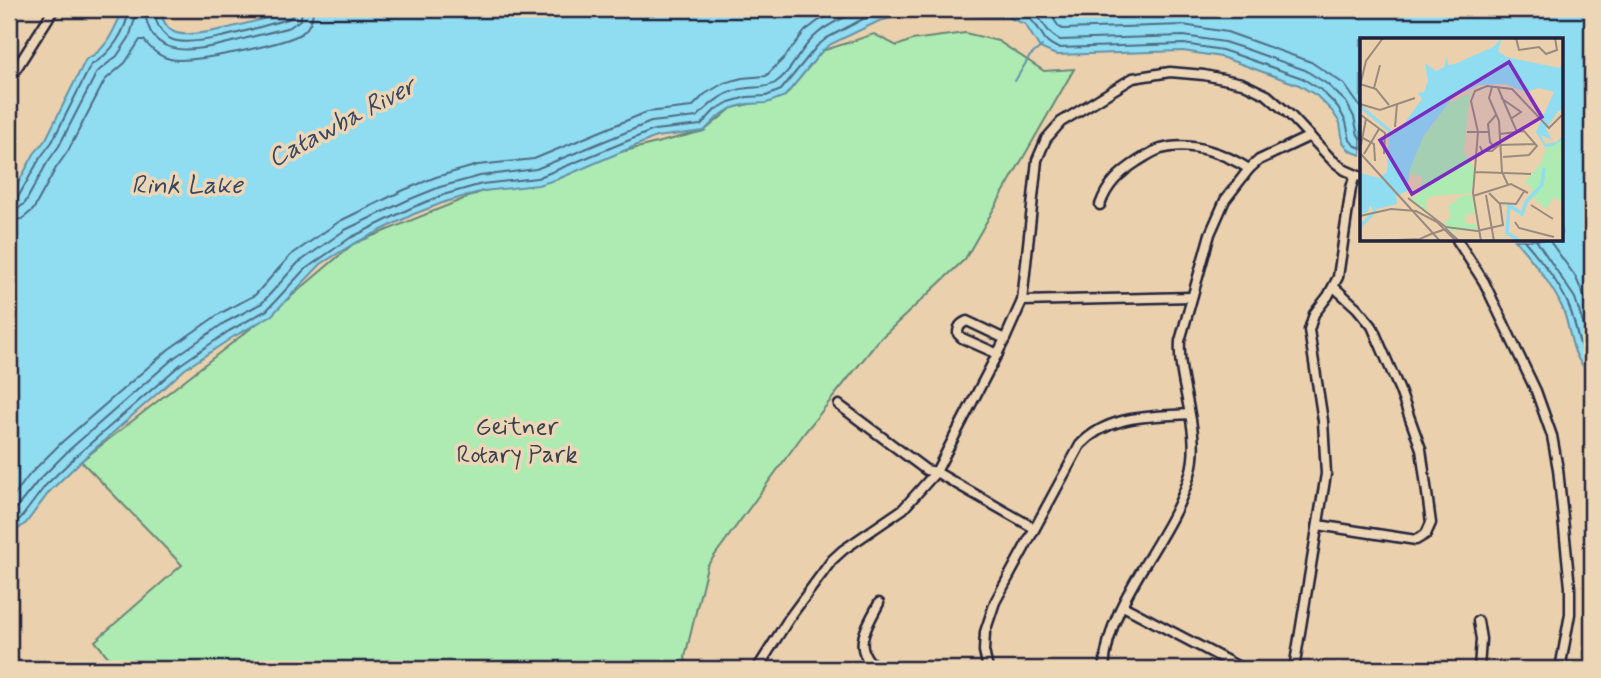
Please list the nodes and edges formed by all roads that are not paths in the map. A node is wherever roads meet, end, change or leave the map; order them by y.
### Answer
1 (54, 9) edge
2 (9, 80) edge
3 (1310, 136) junction
4 (1249, 169) junction
5 (1358, 176) edge
6 (1100, 205) dead end
7 (1458, 242) edge
8 (1334, 287) junction
9 (1192, 297) junction
10 (1022, 301) junction
11 (1005, 339) junction
12 (998, 354) junction
13 (839, 405) dead end
14 (1189, 414) junction
15 (936, 472) junction
16 (1318, 525) junction
17 (1034, 528) junction
18 (879, 603) dead end
19 (1123, 606) junction
20 (1478, 621) dead end
21 (757, 669) edge
22 (879, 669) edge
23 (988, 669) edge
24 (1104, 669) edge
25 (1243, 669) edge
26 (1294, 669) edge
27 (1479, 669) edge
28 (1560, 669) edge

1 - 2 street
3 - 4 street
3 - 5 street
3 - 10 street
4 - 6 street
4 - 9 street
5 - 8 street
7 - 28 street
8 - 16 street
8 - 16 street
9 - 10 street
9 - 14 street
10 - 11 street
11 - 12 street
11 - 12 street
12 - 15 street
13 - 15 street
14 - 17 street
14 - 19 street
15 - 17 street
15 - 21 street
16 - 26 street
17 - 23 street
18 - 22 street
19 - 24 street
19 - 25 street
20 - 27 street

